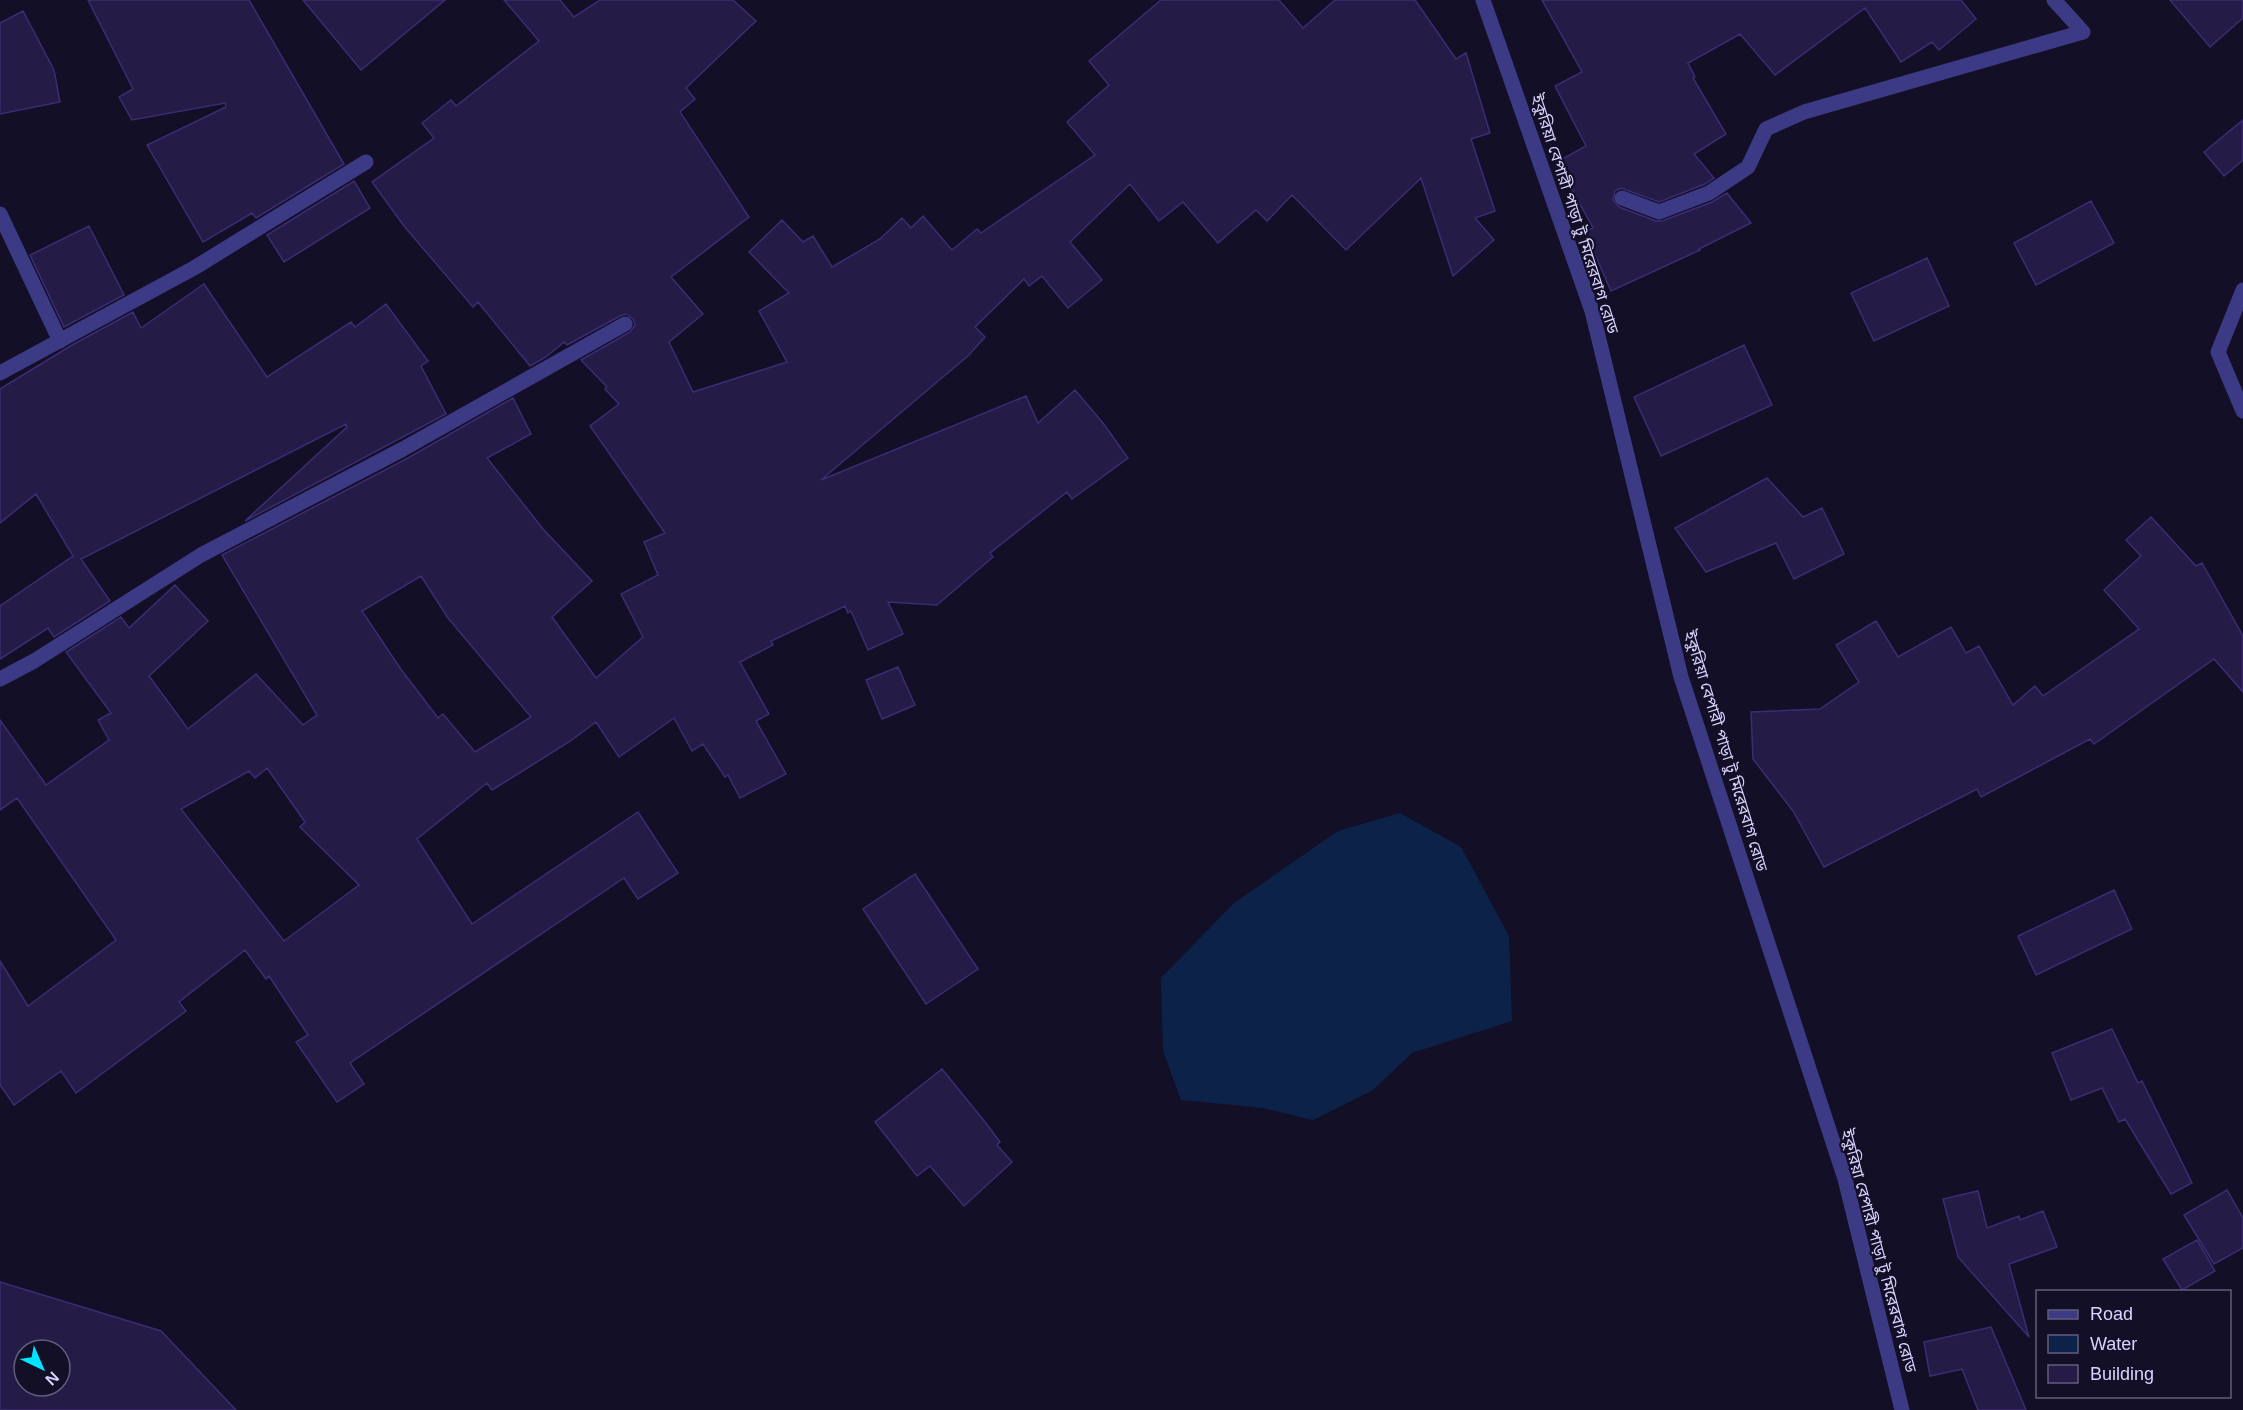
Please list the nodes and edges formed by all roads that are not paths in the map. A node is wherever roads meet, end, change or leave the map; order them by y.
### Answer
1 (1483, 0) edge
2 (2054, 0) edge
3 (366, 162) dead end
4 (1622, 198) dead end
5 (0, 214) edge
6 (2243, 290) edge
7 (625, 324) dead end
8 (60, 341) junction
9 (0, 373) edge
10 (2243, 411) edge
11 (0, 679) edge
12 (1902, 1410) edge

1 - 12 street, ইকুরিয়া বেপারী পাড়া টু মিরেরবাগ রোড
2 - 4 street
3 - 8 street
5 - 8 street
6 - 10 street
7 - 11 street
8 - 9 street

